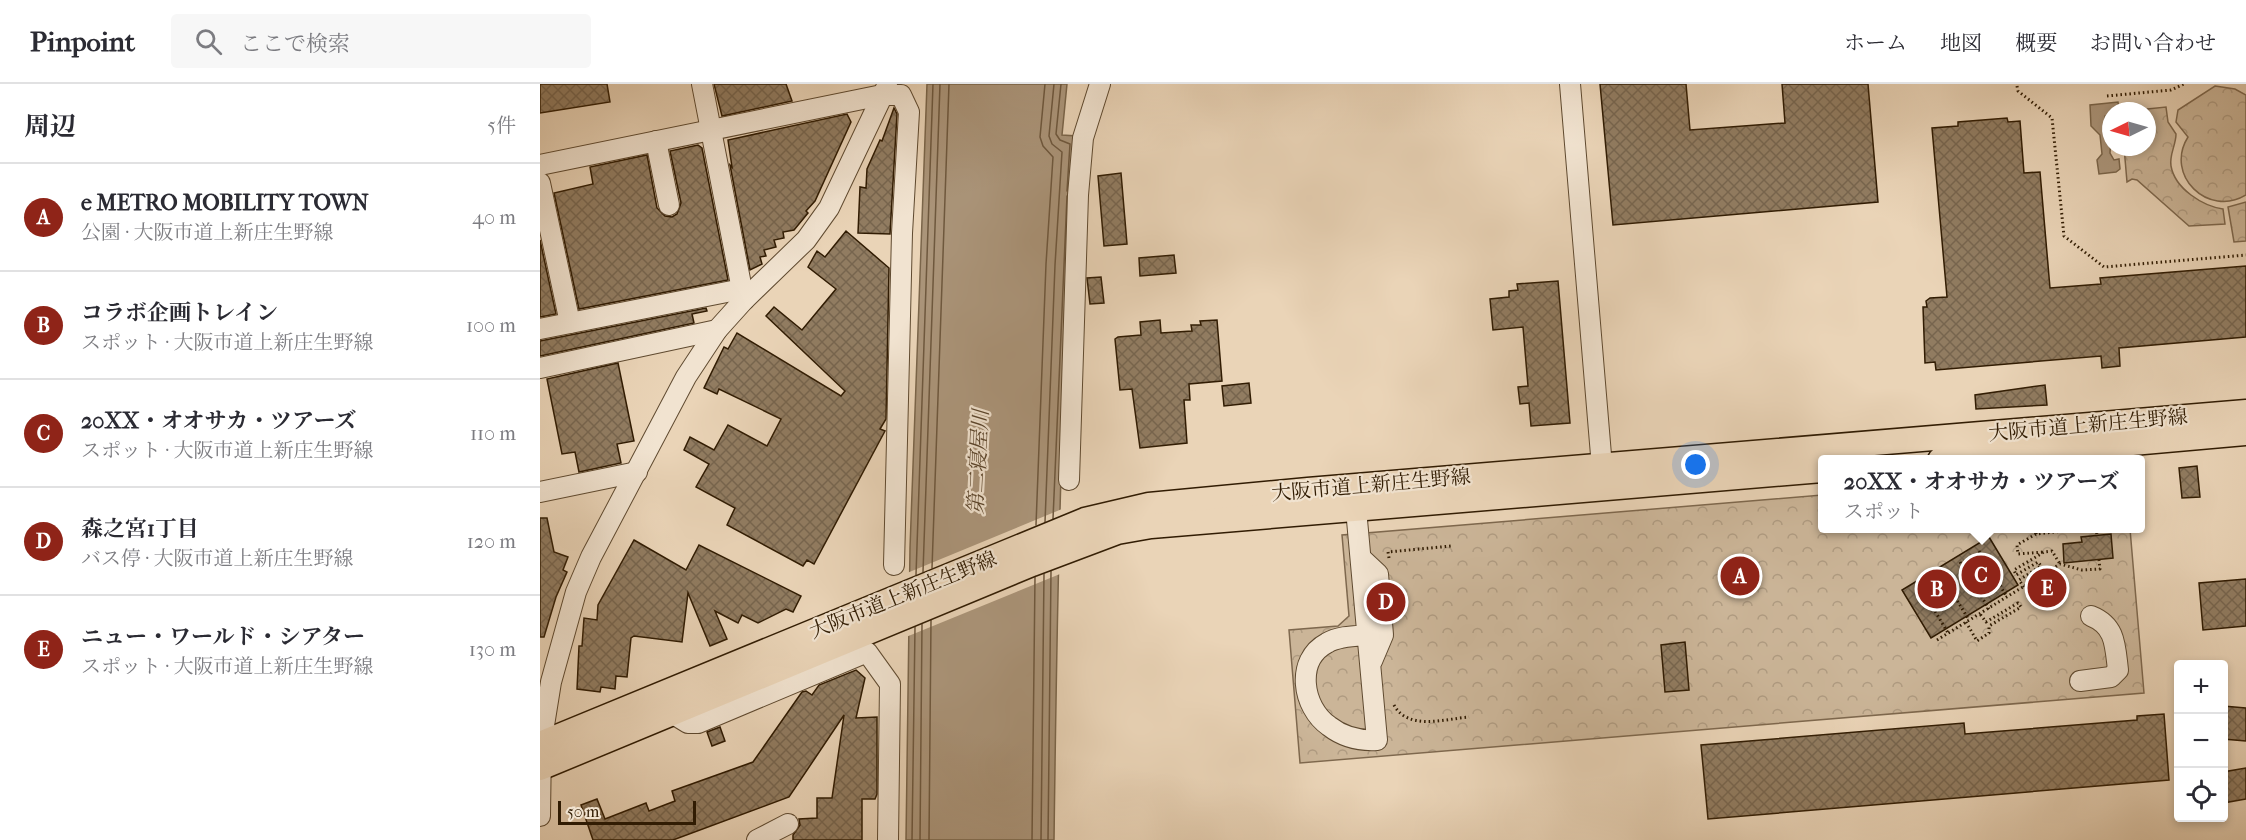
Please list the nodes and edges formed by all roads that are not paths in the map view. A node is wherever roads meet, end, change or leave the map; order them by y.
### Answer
1 (702, 84) edge
2 (1100, 84) edge
3 (1570, 84) edge
4 (886, 90) edge
5 (712, 130) junction
6 (656, 141) junction
7 (540, 165) edge
8 (540, 183) edge
9 (669, 205) dead end
10 (743, 295) junction
11 (570, 323) junction
12 (540, 329) edge
13 (717, 330) junction
14 (540, 368) edge
15 (2246, 412) edge
16 (2246, 433) edge
17 (1987, 455) edge
18 (1602, 467) junction
19 (1818, 470) edge
20 (637, 472) junction
21 (1069, 480) dead end
22 (540, 492) edge
23 (1355, 498) junction
24 (1362, 559) junction
25 (894, 565) dead end
26 (2091, 616) dead end
27 (1368, 635) junction
28 (1371, 664) junction
29 (2080, 681) dead end
30 (694, 692) junction
31 (670, 712) junction
32 (541, 756) edge
33 (540, 816) edge
34 (788, 824) dead end
35 (757, 840) edge
36 (888, 840) edge

1 - 5 street
2 - 21 street
3 - 18 street
4 - 5 street
4 - 10 street
4 - 25 street
5 - 6 street
5 - 10 street
6 - 7 street
6 - 9 street
8 - 11 street
10 - 11 street
10 - 13 street
11 - 12 street
13 - 14 street
13 - 20 street
15 - 18 main road, 大阪市道上新庄生野線
16 - 17 main road, 大阪市道上新庄生野線
18 - 23 main road, 大阪市道上新庄生野線
19 - 23 main road, 大阪市道上新庄生野線
20 - 22 street
20 - 32 street
23 - 24 street
23 - 30 main road, 大阪市道上新庄生野線
24 - 27 street
24 - 28 street
26 - 29 street
27 - 28 street
27 - 28 street
30 - 31 main road, 大阪市道上新庄生野線
30 - 32 main road, 大阪市道上新庄生野線
31 - 32 main road, 大阪市道上新庄生野線
31 - 36 street
32 - 33 street
34 - 35 street

